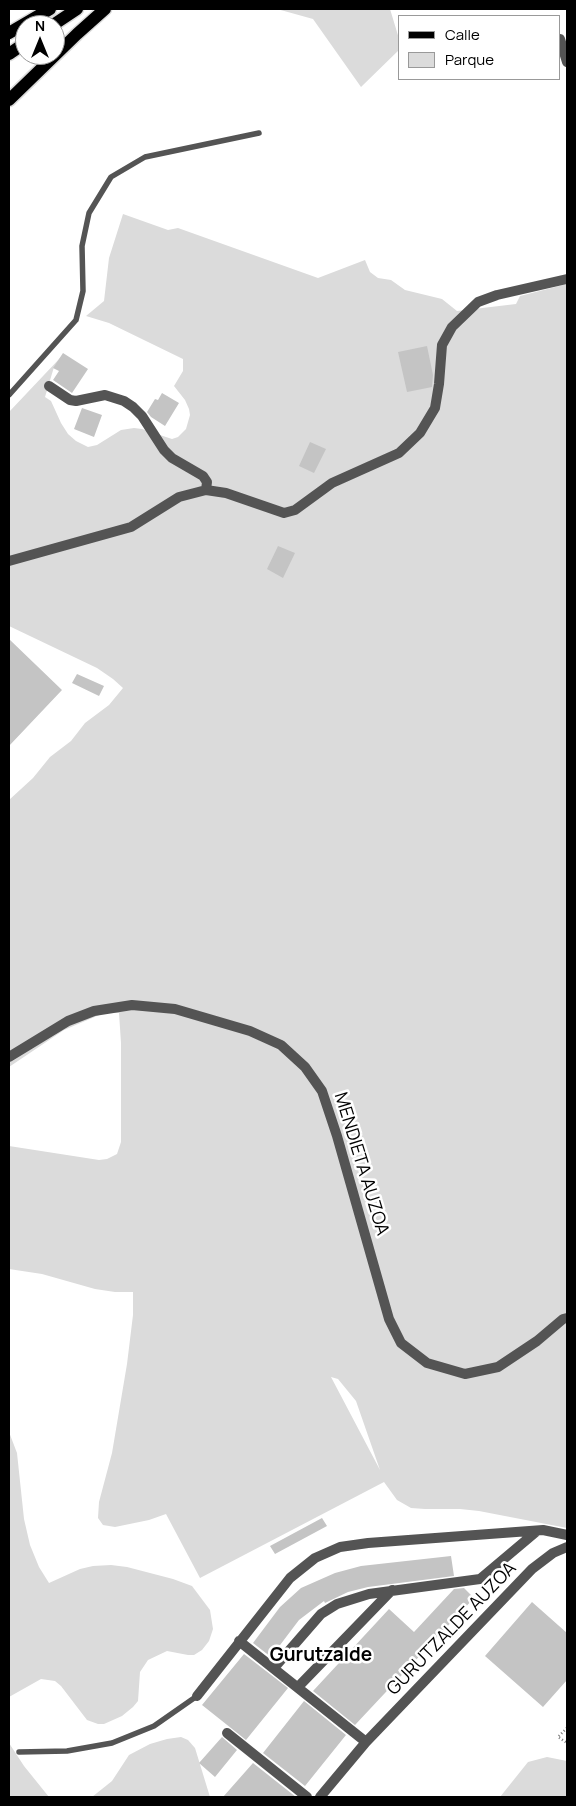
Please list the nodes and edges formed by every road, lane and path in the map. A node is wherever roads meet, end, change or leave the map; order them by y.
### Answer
1 (50, 9) edge
2 (77, 9) edge
3 (106, 9) edge
4 (65, 17) edge
5 (9, 33) edge
6 (561, 42) edge
7 (567, 62) edge
8 (9, 100) edge
9 (259, 133) dead end
10 (567, 279) edge
11 (49, 386) dead end
12 (9, 395) edge
13 (206, 490) junction
14 (9, 561) edge
15 (9, 1057) edge
16 (567, 1318) edge
17 (537, 1530) junction
18 (567, 1535) edge
19 (567, 1547) edge
20 (392, 1590) junction
21 (240, 1640) junction
22 (274, 1668) junction
23 (298, 1687) junction
24 (197, 1696) joint
25 (567, 1728) edge
26 (227, 1733) dead end
27 (366, 1742) junction
28 (567, 1743) edge
29 (19, 1752) dead end
30 (307, 1797) edge
31 (320, 1797) edge

1 - 5 main road
2 - 4 main road
3 - 8 main road
6 - 7 street
9 - 12 lane
10 - 13 street
11 - 13 street
13 - 14 street
15 - 16 street, MENDIETA AUZOA
17 - 18 street, GURUTZALDE AUZOA
17 - 20 street, GURUTZALDE AUZOA
17 - 21 street, GURUTZALDE AUZOA
19 - 27 street, GURUTZALDE AUZOA
20 - 22 street, GURUTZALDE AUZOA
20 - 23 street
21 - 22 street
21 - 24 street, GURUTZALDE AUZOA
22 - 23 street
23 - 27 street
24 - 29 lane
25 - 28 path
26 - 30 street
27 - 31 street, GURUTZALDE AUZOA

